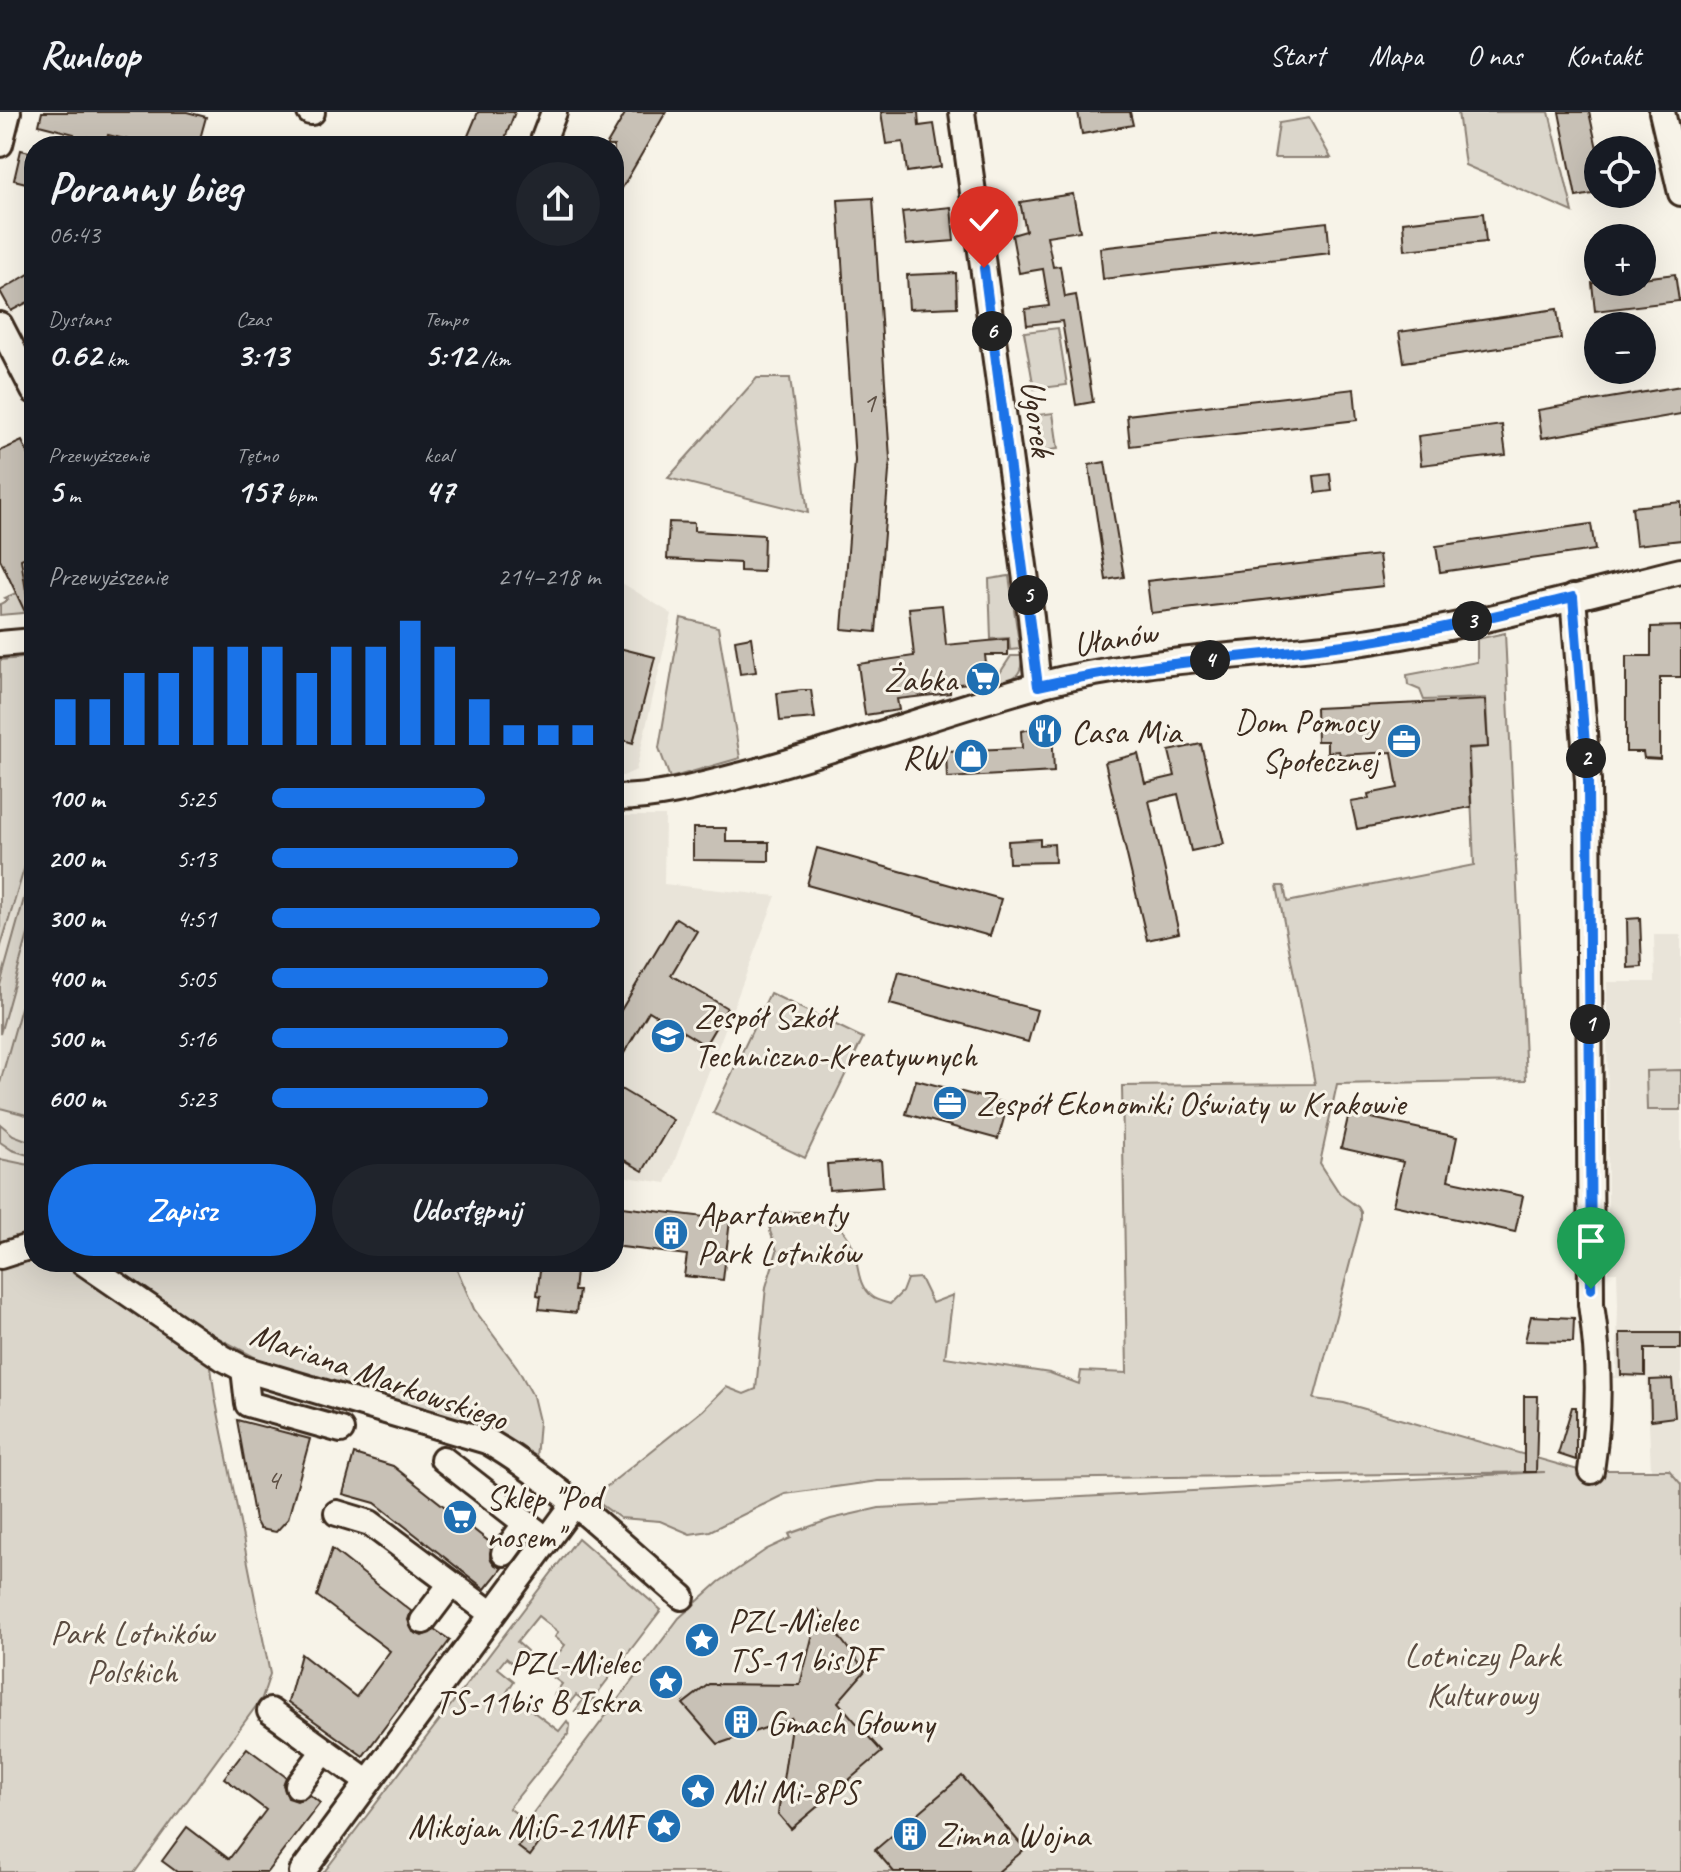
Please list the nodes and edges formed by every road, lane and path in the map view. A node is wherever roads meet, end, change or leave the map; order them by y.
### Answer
1 (8, 112) edge
2 (554, 112) edge
3 (962, 112) edge
4 (1662, 112) edge
5 (545, 136) edge
6 (0, 144) edge
7 (1681, 193) edge
8 (0, 325) edge
9 (24, 372) edge
10 (1681, 571) edge
11 (1573, 597) junction
12 (24, 642) edge
13 (0, 644) edge
14 (1038, 686) junction
15 (624, 798) edge
16 (24, 1248) edge
17 (0, 1256) edge
18 (98, 1272) edge
19 (244, 1369) junction
20 (341, 1430) dead end
21 (443, 1459) dead end
22 (1591, 1471) dead end
23 (574, 1504) junction
24 (337, 1513) dead end
25 (526, 1523) junction
26 (547, 1540) junction
27 (504, 1553) dead end
28 (451, 1584) junction
29 (682, 1597) dead end
30 (492, 1614) junction
31 (423, 1621) dead end
32 (270, 1711) dead end
33 (324, 1751) junction
34 (368, 1782) junction
35 (298, 1786) dead end
36 (302, 1872) edge

1 - 6 street
2 - 5 street
3 - 14 street, Ugorek
4 - 7 street
8 - 9 street
10 - 11 street, Ułanów
11 - 14 street, Ułanów
11 - 22 street
12 - 13 street
14 - 15 street, Ułanów
16 - 17 street
18 - 19 street, Mariana Markowskiego
19 - 20 street
19 - 23 street, Mariana Markowskiego
21 - 25 street
23 - 26 street
23 - 29 street, Mariana Markowskiego
24 - 28 street
25 - 26 street
25 - 27 street
26 - 30 street
28 - 30 street
28 - 31 street
30 - 34 street
32 - 33 street
33 - 34 street
33 - 35 street
34 - 36 street

